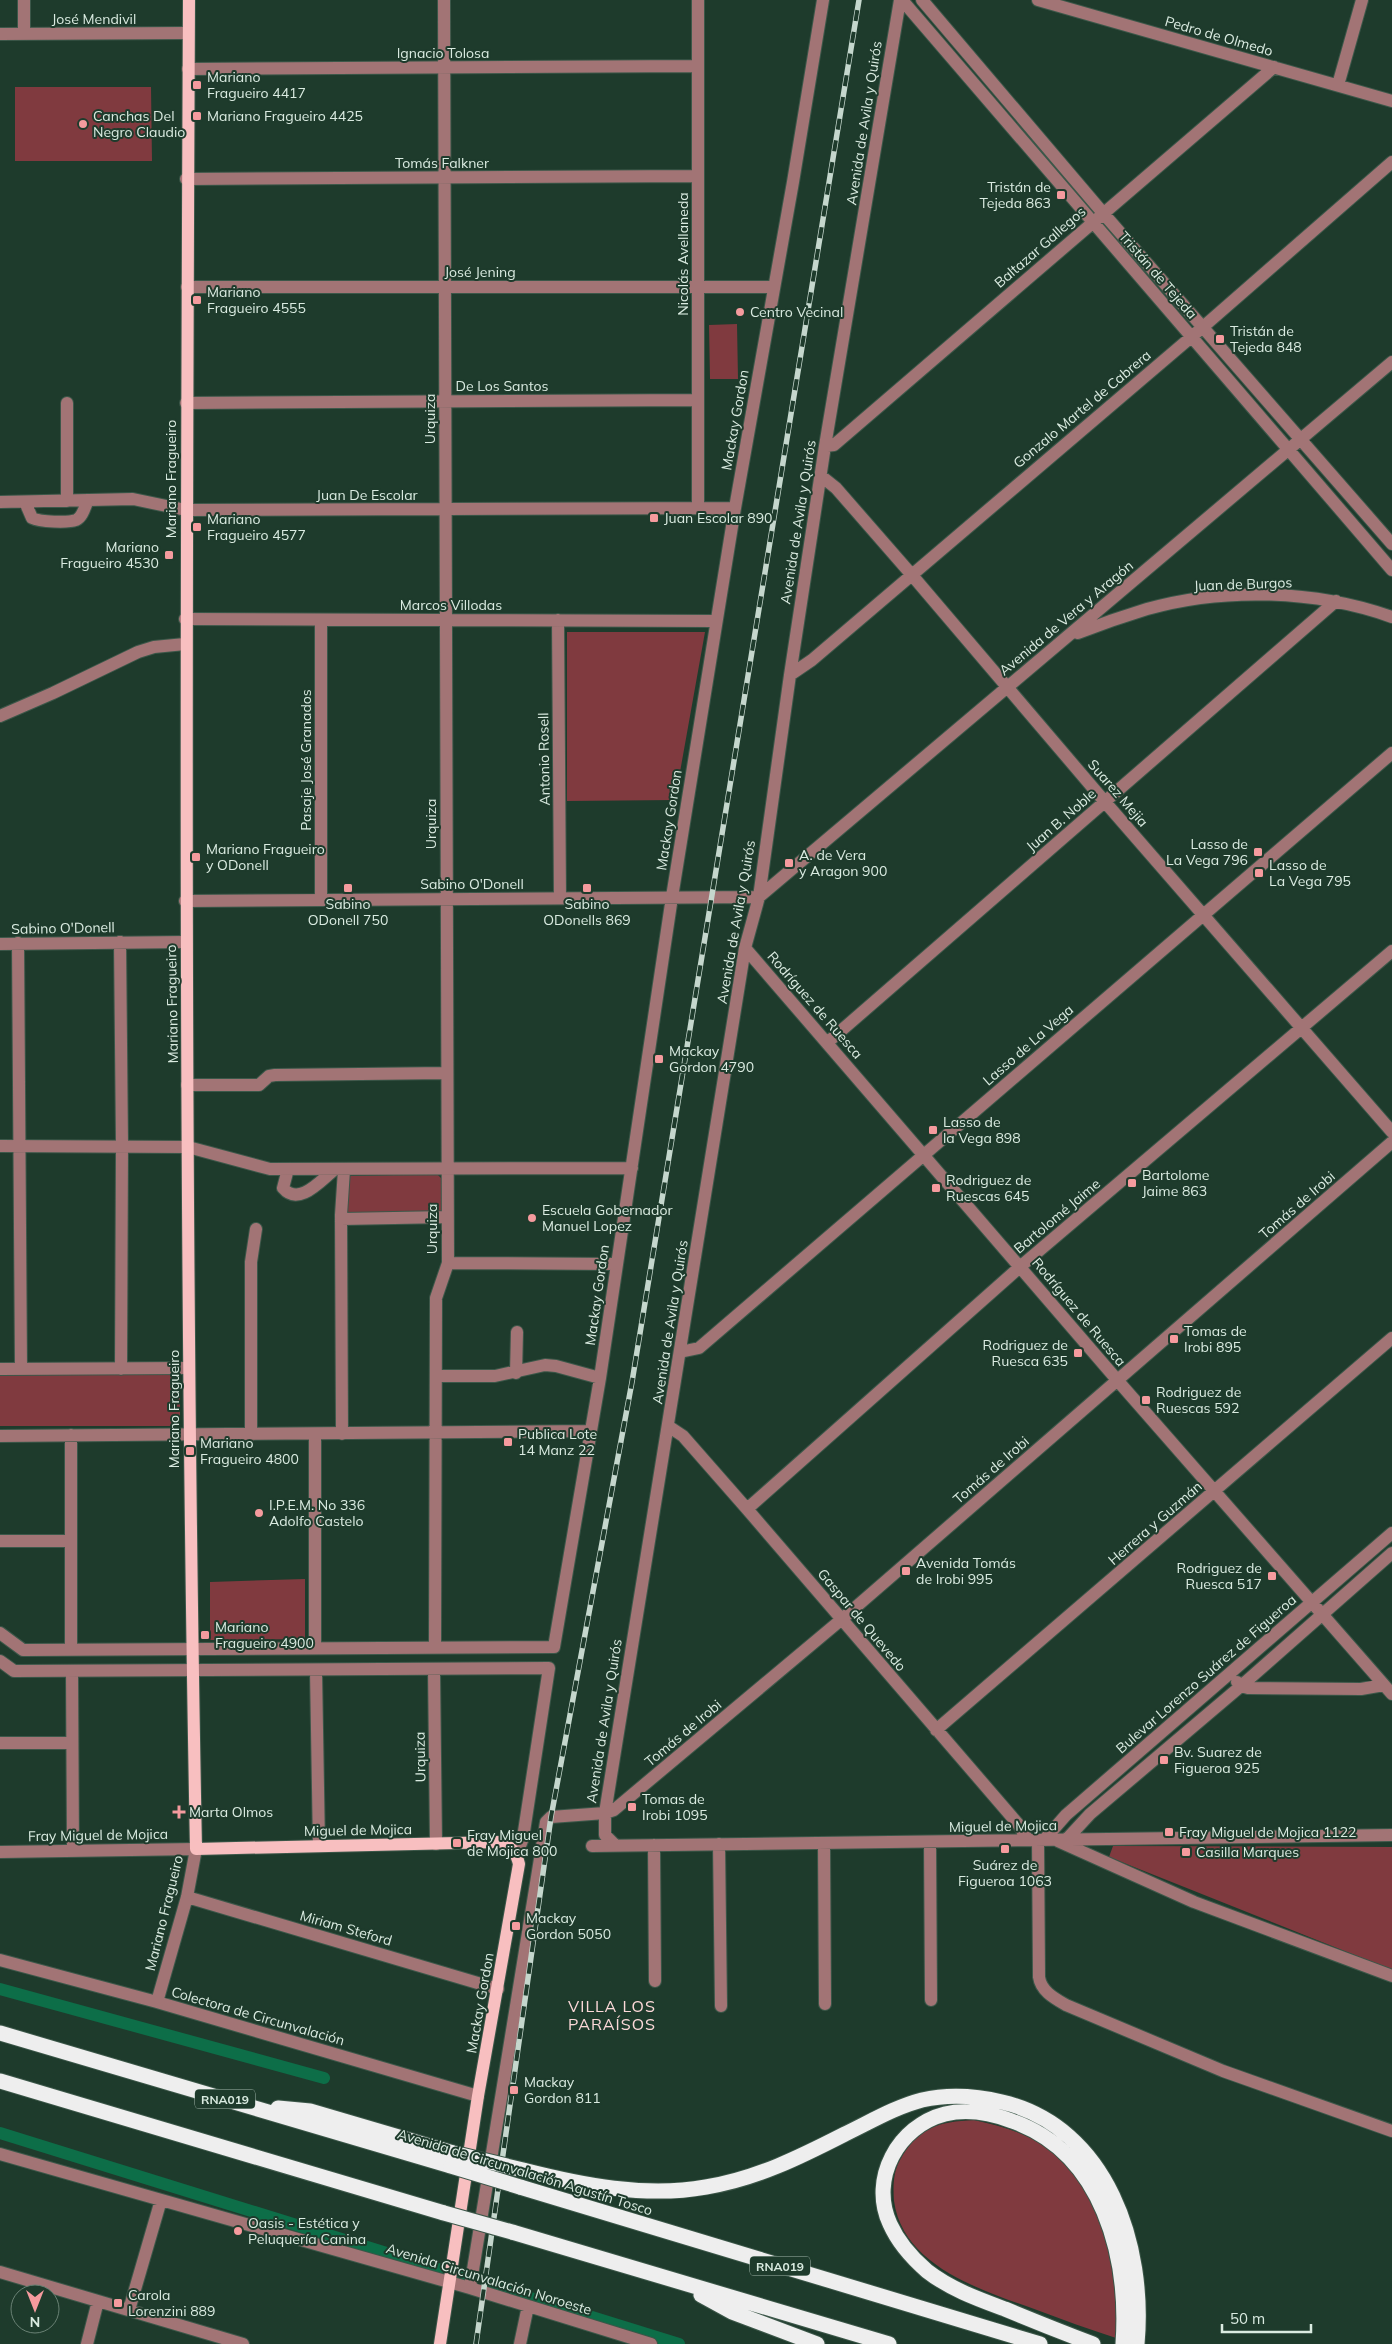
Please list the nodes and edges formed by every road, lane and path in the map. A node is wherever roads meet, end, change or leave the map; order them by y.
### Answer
1 (24, 0) edge
2 (189, 0) edge
3 (444, 0) edge
4 (698, 0) edge
5 (823, 0) edge
6 (901, 0) edge
7 (922, 0) edge
8 (1038, 0) edge
9 (1362, 0) edge
10 (188, 33) junction
11 (0, 34) edge
12 (24, 34) junction
13 (698, 66) junction
14 (1274, 67) junction
15 (444, 68) junction
16 (188, 69) junction
17 (1338, 85) junction
18 (1392, 101) edge
19 (1392, 162) edge
20 (698, 176) junction
21 (445, 178) junction
22 (186, 179) junction
23 (1103, 213) junction
24 (1092, 222) junction
25 (187, 287) junction
26 (445, 287) junction
27 (698, 287) junction
28 (773, 287) junction
29 (1203, 327) junction
30 (1191, 336) junction
31 (1392, 362) edge
32 (698, 400) junction
33 (445, 402) junction
34 (66, 403) dead end
35 (186, 403) junction
36 (1301, 440) junction
37 (825, 446) junction
38 (1289, 449) junction
39 (820, 476) junction
40 (88, 500) junction
41 (67, 501) junction
42 (0, 502) edge
43 (25, 502) junction
44 (698, 508) junction
45 (735, 508) junction
46 (186, 510) junction
47 (446, 510) junction
48 (1392, 544) edge
49 (1392, 570) edge
50 (912, 574) junction
51 (1336, 601) junction
52 (1392, 617) edge
53 (185, 619) junction
54 (321, 620) junction
55 (446, 620) junction
56 (558, 620) junction
57 (716, 621) junction
58 (1069, 636) junction
59 (185, 644) junction
60 (790, 676) junction
61 (1008, 687) junction
62 (0, 716) edge
63 (1392, 753) edge
64 (1105, 802) junction
65 (672, 897) junction
66 (759, 897) junction
67 (560, 898) junction
68 (446, 899) junction
69 (322, 900) junction
70 (185, 901) junction
71 (1204, 914) junction
72 (120, 942) junction
73 (186, 942) junction
74 (18, 943) junction
75 (0, 944) edge
76 (745, 948) junction
77 (1392, 951) edge
78 (1302, 1028) junction
79 (828, 1042) junction
80 (446, 1074) junction
81 (187, 1084) junction
82 (1392, 1132) edge
83 (1392, 1142) edge
84 (19, 1145) junction
85 (122, 1145) junction
86 (0, 1146) edge
87 (188, 1147) junction
88 (924, 1154) junction
89 (632, 1168) junction
90 (288, 1169) junction
91 (447, 1169) junction
92 (339, 1170) junction
93 (447, 1217) junction
94 (341, 1219) junction
95 (256, 1229) dead end
96 (448, 1263) junction
97 (616, 1264) junction
98 (1021, 1266) junction
99 (517, 1332) dead end
100 (1392, 1338) edge
101 (680, 1352) junction
102 (189, 1368) junction
103 (0, 1369) edge
104 (22, 1369) junction
105 (121, 1369) junction
106 (516, 1373) junction
107 (436, 1376) junction
108 (600, 1378) junction
109 (1118, 1381) junction
110 (668, 1426) junction
111 (590, 1431) junction
112 (436, 1432) junction
113 (251, 1434) junction
114 (315, 1434) junction
115 (342, 1434) junction
116 (71, 1435) junction
117 (190, 1435) junction
118 (0, 1436) edge
119 (1214, 1492) junction
120 (747, 1509) junction
121 (1392, 1533) edge
122 (0, 1541) edge
123 (71, 1541) junction
124 (1392, 1553) edge
125 (1310, 1603) junction
126 (1321, 1614) junction
127 (842, 1619) junction
128 (0, 1633) edge
129 (435, 1646) junction
130 (315, 1648) junction
131 (72, 1649) junction
132 (191, 1649) junction
133 (0, 1662) edge
134 (434, 1669) junction
135 (72, 1671) junction
136 (316, 1671) junction
137 (192, 1672) junction
138 (1229, 1674) junction
139 (1241, 1686) junction
140 (1388, 1690) edge
141 (936, 1730) junction
142 (0, 1743) edge
143 (72, 1743) junction
144 (605, 1813) junction
145 (1392, 1835) edge
146 (522, 1840) junction
147 (1046, 1840) junction
148 (543, 1842) junction
149 (930, 1842) junction
150 (824, 1843) junction
151 (436, 1844) junction
152 (719, 1844) junction
153 (615, 1845) junction
154 (654, 1845) junction
155 (319, 1846) junction
156 (592, 1846) dead end
157 (196, 1849) junction
158 (73, 1851) junction
159 (0, 1852) edge
160 (517, 1854) junction
161 (187, 1897) junction
162 (0, 1960) edge
163 (1392, 1976) edge
164 (655, 1981) dead end
165 (498, 1989) junction
166 (931, 2000) dead end
167 (157, 2002) junction
168 (825, 2004) dead end
169 (721, 2006) dead end
170 (0, 2033) edge
171 (0, 2081) edge
172 (478, 2096) junction
173 (1392, 2131) edge
174 (0, 2154) edge
175 (452, 2159) junction
176 (161, 2200) junction
177 (0, 2272) edge
178 (676, 2281) junction
179 (450, 2282) junction
180 (470, 2288) junction
181 (98, 2301) junction
182 (528, 2306) junction
183 (129, 2310) junction
184 (1131, 2341) edge
185 (230, 2342) edge
186 (87, 2344) edge
187 (244, 2344) edge
188 (440, 2344) edge
189 (520, 2344) edge
190 (651, 2344) edge
191 (817, 2344) edge
192 (889, 2344) edge
193 (1040, 2344) edge
194 (1093, 2344) edge

1 - 12 street
2 - 10 main road, Mariano Fragueiro
3 - 15 street, Urquiza
4 - 13 street, Nicolás Avellaneda
5 - 28 street, Mackay Gordon
6 - 24 street, Tristán de Tejeda
6 - 37 street, Avenida de Avila y Quirós
7 - 23 street, Tristán de Tejeda
8 - 14 street, Pedro de Olmedo
9 - 17 street
10 - 12 street, José Mendivil
10 - 16 main road, Mariano Fragueiro
11 - 12 street, José Mendivil
13 - 15 street, Ignacio Tolosa
13 - 20 street, Nicolás Avellaneda
14 - 17 street, Pedro de Olmedo
14 - 23 street, Baltazar Gallegos
15 - 16 street, Ignacio Tolosa
15 - 21 street, Urquiza
16 - 22 main road, Mariano Fragueiro
17 - 18 street, Pedro de Olmedo
19 - 29 street, Gonzalo Martel de Cabrera
20 - 21 street, Tomás Falkner
20 - 27 street, Nicolás Avellaneda
21 - 22 street, Tomás Falkner
21 - 26 street, Urquiza
22 - 25 main road, Mariano Fragueiro
23 - 24 street, Baltazar Gallegos
23 - 29 street, Tristán de Tejeda
24 - 30 street, Tristán de Tejeda
24 - 37 street, Baltazar Gallegos
25 - 26 street, José Jening
25 - 35 main road, Mariano Fragueiro
26 - 27 street, José Jening
26 - 33 street, Urquiza
27 - 28 street, José Jening
27 - 32 street, Nicolás Avellaneda
28 - 45 street, Mackay Gordon
29 - 30 street, Gonzalo Martel de Cabrera
29 - 36 street, Tristán de Tejeda
30 - 38 street, Tristán de Tejeda
30 - 50 street, Gonzalo Martel de Cabrera
31 - 36 street, Avenida de Vera y Aragón
32 - 33 street, De Los Santos
32 - 44 street, Nicolás Avellaneda
33 - 35 street, De Los Santos
33 - 47 street, Urquiza
34 - 41 street
35 - 46 main road, Mariano Fragueiro
36 - 38 street, Avenida de Vera y Aragón
36 - 48 street, Tristán de Tejeda
37 - 39 street, Avenida de Avila y Quirós
38 - 49 street, Tristán de Tejeda
38 - 58 street, Avenida de Vera y Aragón
39 - 50 street, Suarez Mejia
39 - 60 street, Avenida de Avila y Quirós
40 - 41 street, Juan De Escolar
40 - 43 street
40 - 46 street, Juan De Escolar
41 - 43 street, Juan De Escolar
42 - 43 street, Juan De Escolar
44 - 45 street, Juan De Escolar
44 - 47 street, Juan De Escolar
45 - 57 street, Mackay Gordon
46 - 47 street, Juan De Escolar
46 - 53 main road, Mariano Fragueiro
47 - 55 street, Urquiza
50 - 60 street, Gonzalo Martel de Cabrera
50 - 61 street, Suarez Mejia
51 - 52 street, Juan de Burgos
51 - 58 street, Juan de Burgos
51 - 64 street, Juan B. Noble
53 - 54 street, Marcos Villodas
53 - 59 main road, Mariano Fragueiro
54 - 55 street, Marcos Villodas
54 - 69 street, Pasaje José Granados
55 - 56 street, Marcos Villodas
55 - 68 street, Urquiza
56 - 57 street, Marcos Villodas
56 - 67 street, Antonio Rosell
57 - 65 street, Mackay Gordon
58 - 61 street, Avenida de Vera y Aragón
59 - 62 street
59 - 70 main road, Mariano Fragueiro
60 - 66 street, Avenida de Avila y Quirós
61 - 64 street, Suarez Mejia
61 - 66 street, Avenida de Vera y Aragón
63 - 71 street, Lasso de La Vega
64 - 71 street, Suarez Mejia
64 - 79 street, Juan B. Noble
65 - 66 street, Sabino O'Donell
65 - 67 street, Sabino O'Donell
65 - 89 street, Mackay Gordon
66 - 76 street, Avenida de Avila y Quirós
67 - 68 street, Sabino O'Donell
68 - 69 street, Sabino O'Donell
68 - 80 street, Urquiza
69 - 70 street, Sabino O'Donell
70 - 73 main road, Mariano Fragueiro
71 - 78 street, Suarez Mejia
71 - 88 street, Lasso de La Vega
72 - 73 street, Sabino O'Donell
72 - 74 street, Sabino O'Donell
72 - 85 street
73 - 81 main road, Mariano Fragueiro
74 - 75 street, Sabino O'Donell
74 - 84 street
76 - 79 street, Rodríguez de Ruesca
76 - 101 street, Avenida de Avila y Quirós
77 - 78 street, Bartolomé Jaime
78 - 82 street, Suarez Mejia
78 - 98 street, Bartolomé Jaime
79 - 88 street, Rodríguez de Ruesca
80 - 81 street
80 - 91 street, Urquiza
81 - 87 main road, Mariano Fragueiro
83 - 109 street, Tomás de Irobi
84 - 85 street
84 - 86 street
84 - 104 street
85 - 87 street
85 - 105 street
87 - 90 street
87 - 102 main road, Mariano Fragueiro
88 - 98 street, Rodríguez de Ruesca
88 - 101 street, Lasso de La Vega
89 - 91 street
89 - 97 street, Mackay Gordon
90 - 92 street
90 - 92 street
91 - 92 street
91 - 93 street, Urquiza
92 - 94 street
93 - 94 street
93 - 96 street, Urquiza
94 - 115 street
95 - 113 street
96 - 97 street
96 - 107 street, Urquiza
97 - 108 street, Mackay Gordon
98 - 109 street, Rodríguez de Ruesca
98 - 120 street, Bartolomé Jaime
99 - 106 street
100 - 119 street, Herrera y Guzmán
101 - 110 street, Avenida de Avila y Quirós
102 - 105 street
102 - 117 main road, Mariano Fragueiro
103 - 104 street
104 - 105 street
106 - 107 street
106 - 108 street
107 - 112 street, Urquiza
108 - 111 street, Mackay Gordon
109 - 119 street, Rodríguez de Ruesca
109 - 127 street, Tomás de Irobi
110 - 120 street, Gaspar de Quevedo
110 - 144 street, Avenida de Avila y Quirós
111 - 112 street
111 - 129 street, Mackay Gordon
112 - 115 street
112 - 129 street, Urquiza
113 - 114 street
113 - 117 street
114 - 115 street
114 - 130 street
116 - 117 street
116 - 118 street
116 - 123 street
117 - 132 main road, Mariano Fragueiro
119 - 125 street, Rodríguez de Ruesca
119 - 141 street, Herrera y Guzmán
120 - 127 street, Gaspar de Quevedo
121 - 125 street, Bulevar Lorenzo Suárez de Figueroa
122 - 123 street
123 - 131 street
124 - 126 street
125 - 126 street, Rodríguez de Ruesca
125 - 138 street, Bulevar Lorenzo Suárez de Figueroa
126 - 139 street
126 - 140 street, Rodríguez de Ruesca
127 - 141 street, Gaspar de Quevedo
127 - 144 street, Tomás de Irobi
128 - 131 street
129 - 130 street
130 - 132 street
131 - 132 street
132 - 137 main road, Mariano Fragueiro
133 - 135 street
134 - 136 street
134 - 146 street, Mackay Gordon
134 - 151 street, Urquiza
135 - 137 street
135 - 143 street
136 - 137 street
136 - 155 street
137 - 157 main road, Mariano Fragueiro
138 - 139 street
138 - 147 street, Bulevar Lorenzo Suárez de Figueroa
139 - 140 street
139 - 147 street
141 - 147 street, Gaspar de Quevedo
142 - 143 street
143 - 158 street
144 - 148 street
144 - 153 street, Avenida de Avila y Quirós
145 - 147 street, Miguel de Mojica
146 - 148 street
146 - 160 street, Mackay Gordon
147 - 149 street, Miguel de Mojica
147 - 163 street
147 - 173 street
148 - 180 street
149 - 150 street, Miguel de Mojica
149 - 166 street
150 - 152 street, Miguel de Mojica
150 - 168 street
151 - 155 main road, Miguel de Mojica
151 - 160 main road, Miguel de Mojica
152 - 154 street, Miguel de Mojica
152 - 169 street
153 - 154 street, Miguel de Mojica
153 - 156 street, Miguel de Mojica
154 - 164 street
155 - 157 main road, Miguel de Mojica
157 - 158 street, Fray Miguel de Mojica
157 - 161 street, Mariano Fragueiro
158 - 159 street, Fray Miguel de Mojica
160 - 165 main road, Mackay Gordon
161 - 165 street, Miriam Steford
161 - 167 street, Mariano Fragueiro
162 - 167 street, Colectora de Circunvalación
165 - 172 main road, Mackay Gordon
167 - 172 street, Colectora de Circunvalación
170 - 175 highway, Avenida de Circunvalación Agustín Tosco / RNA019
171 - 178 highway, bridge
172 - 179 main road, Mackay Gordon
174 - 176 street, Avenida Circunvalación Noroeste
175 - 184 highway, bridge
175 - 193 highway, Avenida de Circunvalación Agustín Tosco / RNA019, bridge
176 - 179 street, Avenida Circunvalación Noroeste
176 - 183 street
177 - 181 street
178 - 191 highway
178 - 192 highway
179 - 180 street, Avenida Circunvalación Noroeste
179 - 188 main road, Mackay Gordon
180 - 182 street, Avenida Circunvalación Noroeste
181 - 183 street
181 - 186 street
182 - 189 street
182 - 190 street, Avenida Circunvalación Noroeste
183 - 185 street
184 - 194 highway
185 - 187 street

